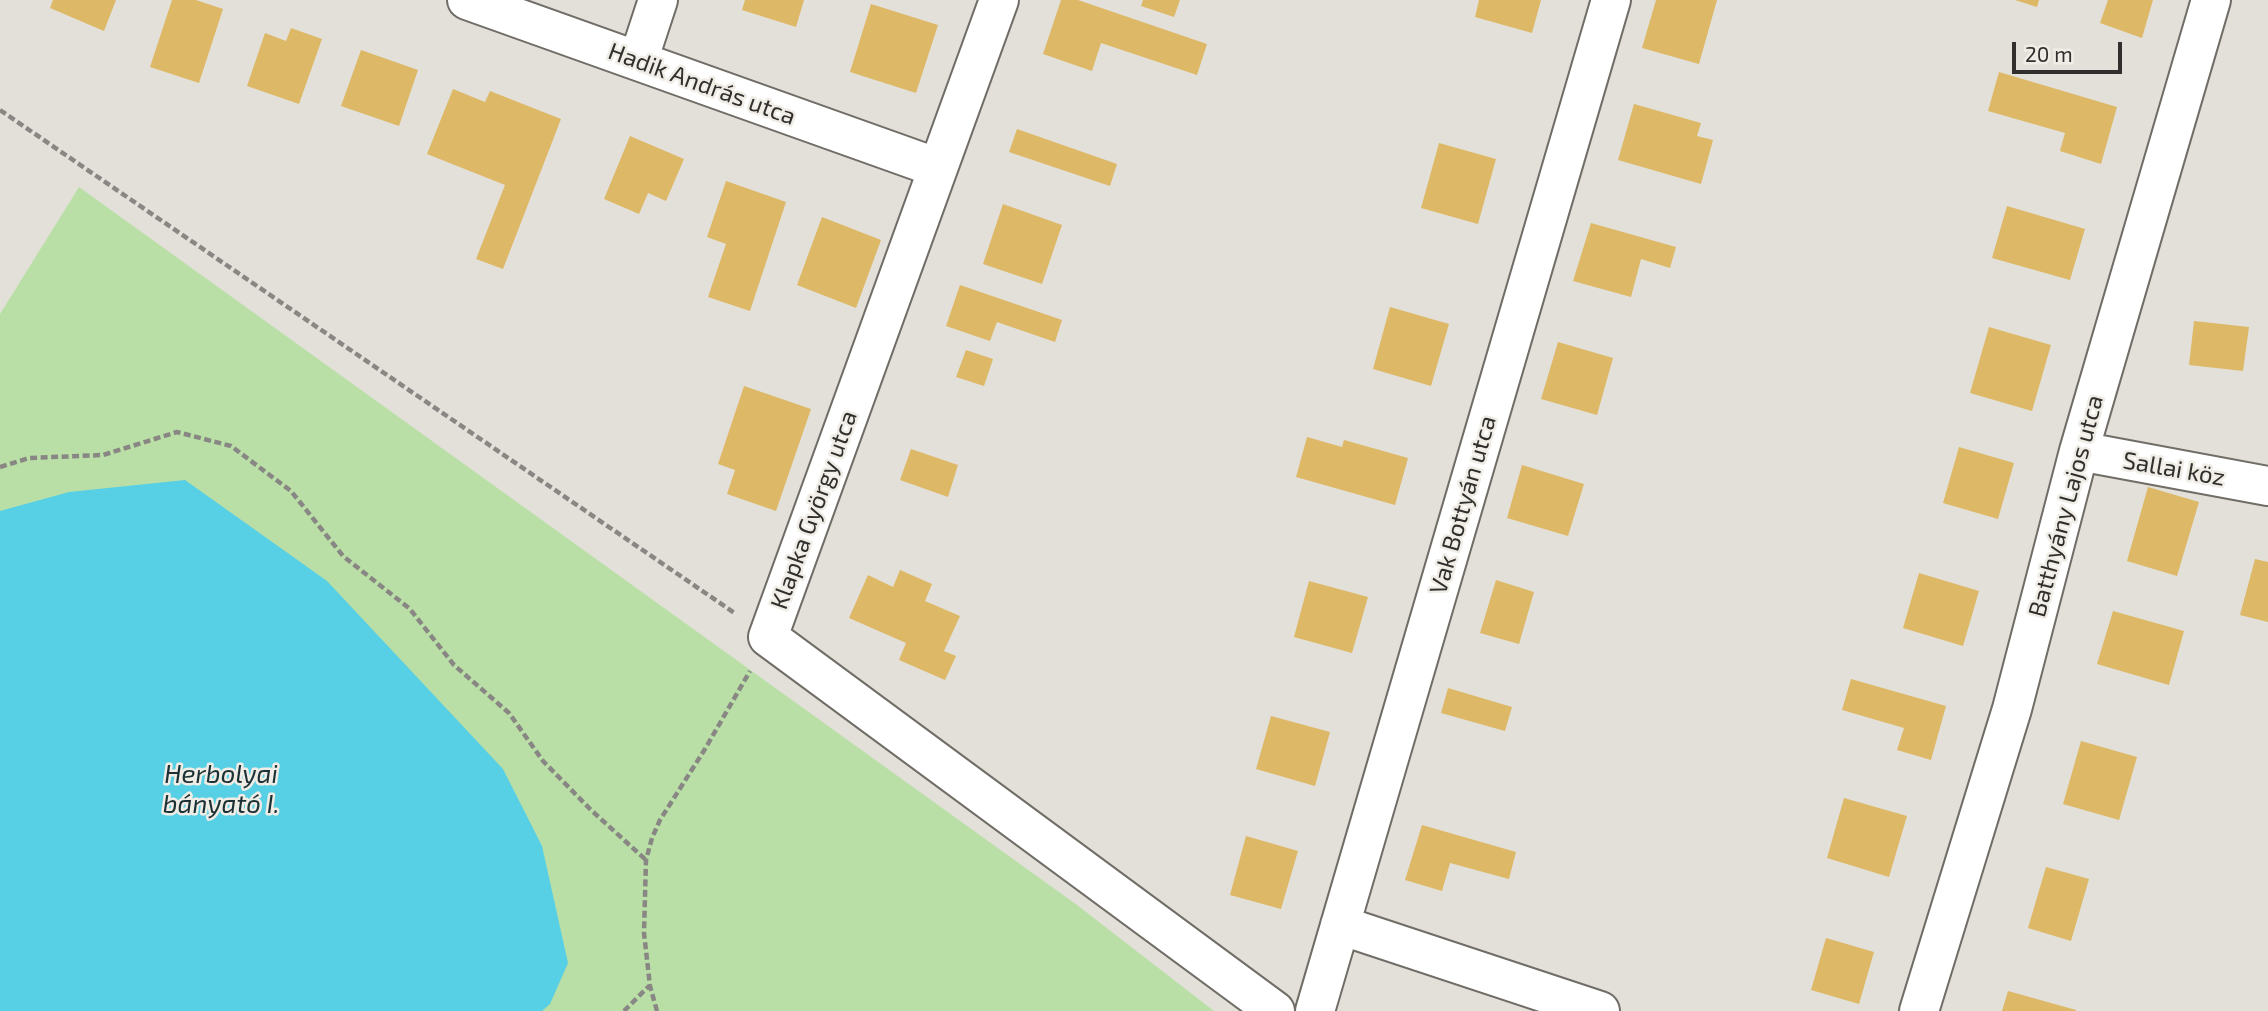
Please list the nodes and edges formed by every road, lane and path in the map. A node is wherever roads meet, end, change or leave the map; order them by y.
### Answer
1 (467, 0) edge
2 (658, 0) edge
3 (999, 0) edge
4 (1611, 0) edge
5 (2211, 0) edge
6 (638, 61) junction
7 (0, 110) edge
8 (938, 167) junction
9 (2079, 451) junction
10 (0, 467) edge
11 (2268, 486) edge
12 (768, 637) junction
13 (646, 860) junction
14 (1340, 925) junction
15 (650, 986) junction
16 (624, 1011) edge
17 (657, 1011) edge
18 (1275, 1011) edge
19 (1315, 1011) edge
20 (1600, 1011) edge
21 (1919, 1011) edge

1 - 6 street, Hadik András utca
2 - 6 street
3 - 8 street, Klapka György utca
4 - 14 street, Vak Bottyán utca
5 - 9 street, Batthyány Lajos utca
6 - 8 street, Hadik András utca
7 - 12 path
8 - 12 street, Klapka György utca
9 - 11 street, Sallai köz
9 - 21 street, Batthyány Lajos utca
10 - 13 path
12 - 13 path, Klapka György utca
12 - 18 street
13 - 15 path, Klapka György utca
14 - 19 street, Vak Bottyán utca
14 - 20 street
15 - 16 path
15 - 17 path, Klapka György utca

